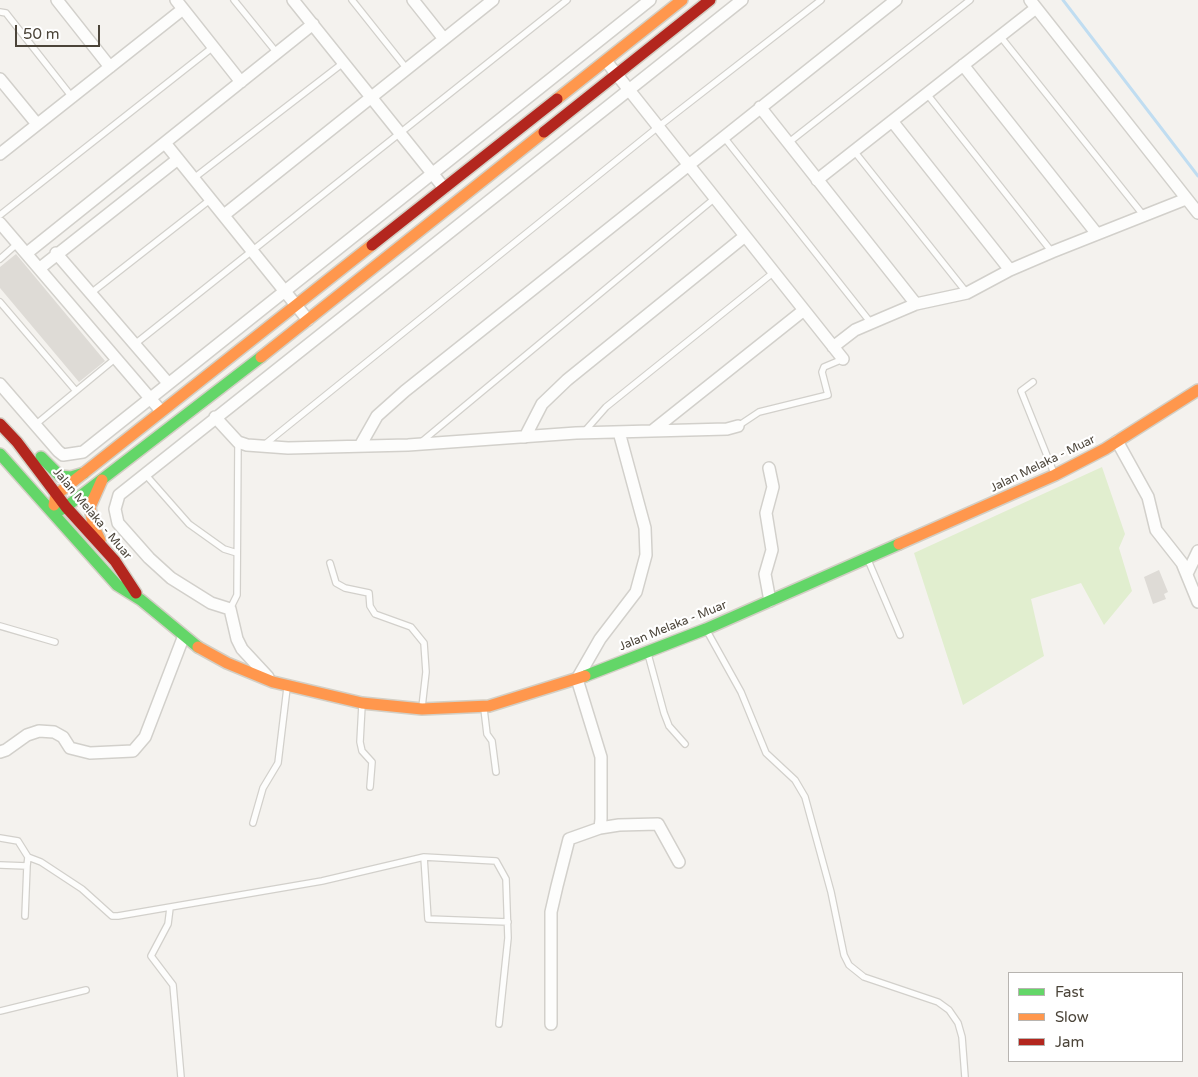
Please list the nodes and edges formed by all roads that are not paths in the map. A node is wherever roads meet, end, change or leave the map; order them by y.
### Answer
1 (56, 0) edge
2 (234, 0) edge
3 (293, 0) edge
4 (352, 0) edge
5 (493, 0) edge
6 (567, 0) edge
7 (650, 0) edge
8 (682, 0) edge
9 (710, 0) edge
10 (742, 0) edge
11 (821, 0) edge
12 (896, 0) edge
13 (970, 0) edge
14 (415, 1) edge
15 (179, 4) edge
16 (1033, 4) edge
17 (0, 12) edge
18 (313, 24) junction
19 (1000, 36) junction
20 (444, 39) junction
21 (213, 47) junction
22 (277, 53) junction
23 (606, 61) junction
24 (343, 63) junction
25 (963, 65) junction
26 (110, 67) junction
27 (407, 69) junction
28 (617, 75) junction
29 (0, 79) edge
30 (241, 82) junction
31 (628, 89) junction
32 (926, 94) junction
33 (72, 97) junction
34 (371, 98) junction
35 (760, 107) junction
36 (892, 121) junction
37 (37, 124) junction
38 (658, 127) junction
39 (400, 133) junction
40 (723, 136) junction
41 (165, 142) junction
42 (788, 143) junction
43 (854, 151) junction
44 (0, 154) edge
45 (178, 159) junction
46 (688, 164) junction
47 (432, 173) junction
48 (194, 178) junction
49 (817, 180) junction
50 (444, 188) junction
51 (715, 198) junction
52 (211, 199) junction
53 (1186, 199) junction
54 (1198, 213) edge
55 (0, 215) edge
56 (224, 215) junction
57 (1144, 216) junction
58 (0, 223) edge
59 (1096, 234) junction
60 (745, 236) junction
61 (18, 243) junction
62 (252, 250) junction
63 (1052, 252) junction
64 (27, 254) junction
65 (56, 254) junction
66 (0, 260) edge
67 (40, 268) junction
68 (1010, 270) junction
69 (774, 272) junction
70 (284, 290) junction
71 (91, 293) junction
72 (967, 294) junction
73 (0, 302) edge
74 (296, 304) junction
75 (916, 304) junction
76 (804, 310) junction
77 (308, 320) junction
78 (871, 323) junction
79 (135, 344) junction
80 (833, 347) junction
81 (116, 358) junction
82 (843, 359) joint
83 (1033, 382) dead end
84 (168, 383) junction
85 (0, 384) edge
86 (1198, 390) edge
87 (76, 391) junction
88 (151, 398) junction
89 (0, 409) edge
90 (192, 410) junction
91 (161, 411) junction
92 (215, 418) junction
93 (0, 424) edge
94 (35, 425) junction
95 (205, 425) junction
96 (738, 426) joint
97 (652, 431) junction
98 (619, 432) junction
99 (582, 433) junction
100 (525, 437) junction
101 (1118, 441) junction
102 (17, 442) junction
103 (238, 442) junction
104 (418, 444) junction
105 (262, 446) junction
106 (360, 446) junction
107 (0, 455) edge
108 (769, 468) dead end
109 (0, 472) edge
110 (84, 473) junction
111 (145, 474) junction
112 (1056, 475) junction
113 (102, 480) junction
114 (56, 495) junction
115 (66, 508) junction
116 (49, 519) junction
117 (104, 549) junction
118 (1198, 551) edge
119 (237, 553) junction
120 (867, 558) junction
121 (77, 559) dead end
122 (330, 563) dead end
123 (1187, 574) junction
124 (140, 600) junction
125 (770, 601) junction
126 (1198, 602) edge
127 (230, 610) junction
128 (0, 626) edge
129 (706, 629) junction
130 (900, 635) dead end
131 (187, 640) junction
132 (55, 642) dead end
133 (647, 652) junction
134 (577, 679) junction
135 (273, 682) junction
136 (288, 686) junction
137 (362, 703) junction
138 (484, 706) junction
139 (422, 709) junction
140 (685, 744) dead end
141 (0, 752) edge
142 (496, 772) dead end
143 (370, 787) dead end
144 (253, 823) dead end
145 (600, 828) junction
146 (0, 838) edge
147 (28, 857) junction
148 (424, 858) junction
149 (679, 862) dead end
150 (0, 865) edge
151 (27, 866) junction
152 (170, 908) junction
153 (25, 916) dead end
154 (508, 922) junction
155 (86, 990) dead end
156 (0, 1011) edge
157 (499, 1024) dead end
158 (551, 1024) dead end
159 (181, 1077) edge
160 (965, 1077) edge

1 - 26 street
2 - 22 lane
3 - 18 street
4 - 27 lane
5 - 20 street
6 - 39 lane
7 - 47 street
8 - 23 main road
9 - 28 main road
10 - 31 street
11 - 38 lane
12 - 35 street
13 - 42 lane
14 - 20 street
15 - 21 street
15 - 26 street
16 - 19 street
16 - 53 street
17 - 33 lane
18 - 22 street
18 - 24 street
19 - 25 street
19 - 57 lane
20 - 27 street
21 - 30 street
21 - 55 lane
22 - 30 street
23 - 28 street
23 - 50 main road
24 - 34 street
24 - 48 lane
25 - 32 street
25 - 59 street
26 - 33 street
27 - 34 street
28 - 31 street
28 - 77 main road
29 - 37 street
30 - 41 street
31 - 38 street
31 - 92 street
32 - 36 street
32 - 63 lane
33 - 37 street
34 - 39 street
34 - 56 street
35 - 40 street
35 - 42 street
36 - 43 street
36 - 68 street
37 - 44 street
38 - 46 street
38 - 105 lane
39 - 47 street
39 - 62 lane
40 - 46 street
40 - 78 lane
41 - 45 street
41 - 64 street
42 - 49 street
43 - 49 street
43 - 72 lane
45 - 48 street
45 - 65 street
46 - 51 street
46 - 106 street
47 - 50 street
47 - 70 street
48 - 52 street
49 - 75 street
50 - 74 main road
51 - 60 street
51 - 104 lane
52 - 56 street
52 - 71 lane
53 - 54 street
53 - 57 street
56 - 62 street
57 - 59 street
58 - 61 street
59 - 63 street
60 - 69 street
60 - 100 street
61 - 64 street
61 - 66 lane
62 - 70 street
62 - 79 lane
63 - 68 street
64 - 67 street
65 - 67 street
65 - 71 street
67 - 81 street
68 - 72 street
69 - 76 street
69 - 99 lane
70 - 74 street
70 - 84 street
71 - 79 street
72 - 75 street
73 - 87 lane
74 - 77 street
74 - 91 main road
75 - 78 street
76 - 80 street
76 - 97 street
77 - 90 main road
78 - 80 street
79 - 84 street
80 - 82 street
81 - 87 lane
81 - 88 street
82 - 96 lane
83 - 112 lane
84 - 88 street
85 - 94 street
86 - 101 main road, Jalan Melaka - Muar
87 - 94 lane
88 - 91 street
88 - 94 street
89 - 110 main road
90 - 95 street
90 - 113 main road
91 - 110 main road
92 - 95 street
92 - 103 street
93 - 102 main road, Jalan Melaka - Muar
95 - 111 street
96 - 97 street
97 - 98 street
98 - 99 street
98 - 134 street
99 - 100 street
100 - 104 street
101 - 112 main road, Jalan Melaka - Muar
101 - 123 street
102 - 107 street
102 - 114 main road, Jalan Melaka - Muar
103 - 105 street
103 - 119 lane
104 - 106 street
105 - 106 street
107 - 116 main road, Jalan Melaka - Muar
108 - 125 street
109 - 116 main road
110 - 114 main road
111 - 119 lane
111 - 127 street
112 - 120 main road, Jalan Melaka - Muar
113 - 115 main road
113 - 117 main road
114 - 115 main road, Jalan Melaka - Muar
114 - 116 main road
115 - 116 main road
115 - 117 main road, Jalan Melaka - Muar
116 - 124 main road, Jalan Melaka - Muar
117 - 124 main road, Jalan Melaka - Muar
118 - 123 street
119 - 127 lane
120 - 125 main road, Jalan Melaka - Muar
120 - 130 lane
121 - 131 main road
122 - 139 lane
123 - 126 street
124 - 131 main road, Jalan Melaka - Muar
125 - 129 main road, Jalan Melaka - Muar
127 - 135 street
128 - 132 lane
129 - 133 main road, Jalan Melaka - Muar
129 - 160 lane
131 - 135 main road, Jalan Melaka - Muar
131 - 141 street
133 - 134 main road, Jalan Melaka - Muar
133 - 140 lane
134 - 138 main road, Jalan Melaka - Muar
134 - 145 street
135 - 136 main road, Jalan Melaka - Muar
136 - 137 main road, Jalan Melaka - Muar
136 - 144 lane
137 - 139 main road, Jalan Melaka - Muar
137 - 143 lane
138 - 139 main road, Jalan Melaka - Muar
138 - 142 lane
145 - 149 street
145 - 158 street
146 - 147 lane
147 - 151 lane
147 - 152 lane
148 - 152 lane
148 - 154 lane
148 - 154 lane
150 - 151 lane
151 - 153 lane
152 - 159 lane
154 - 157 lane
155 - 156 lane

